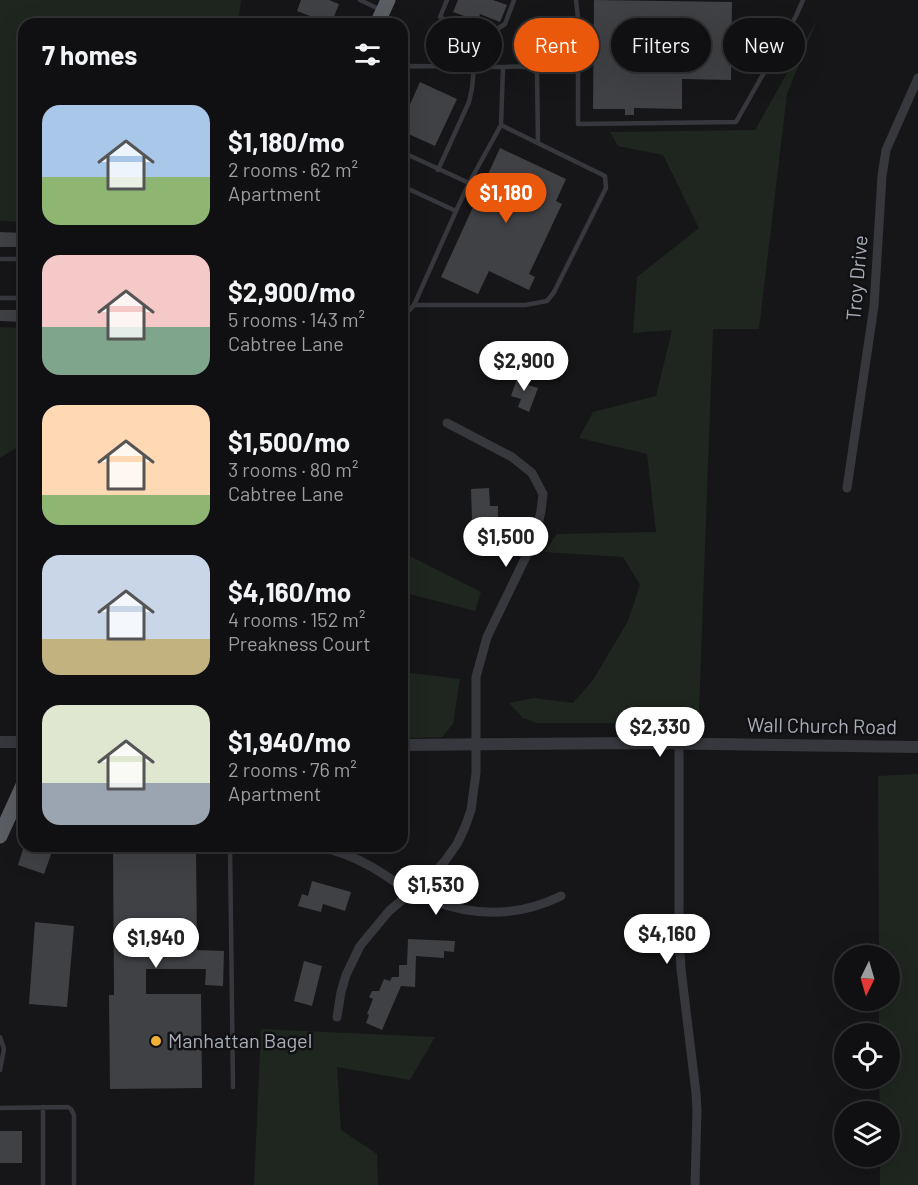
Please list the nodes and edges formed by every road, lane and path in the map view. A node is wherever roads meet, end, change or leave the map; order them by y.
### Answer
1 (360, 0) edge
2 (447, 0) edge
3 (514, 0) edge
4 (576, 0) edge
5 (803, 0) edge
6 (383, 12) edge
7 (426, 66) edge
8 (408, 67) edge
9 (503, 67) joint
10 (474, 72) edge
11 (918, 78) edge
12 (501, 125) junction
13 (538, 144) junction
14 (408, 155) edge
15 (438, 170) junction
16 (469, 183) junction
17 (408, 189) edge
18 (456, 211) junction
19 (0, 259) edge
20 (18, 259) edge
21 (0, 298) edge
22 (18, 298) edge
23 (414, 305) junction
24 (408, 312) edge
25 (447, 423) dead end
26 (848, 488) dead end
27 (0, 742) edge
28 (18, 742) edge
29 (679, 744) junction
30 (408, 745) edge
31 (477, 745) junction
32 (918, 747) edge
33 (18, 796) edge
34 (0, 836) edge
35 (230, 852) edge
36 (337, 852) edge
37 (411, 892) junction
38 (561, 896) dead end
39 (337, 1017) dead end
40 (0, 1037) edge
41 (0, 1070) edge
42 (233, 1087) dead end
43 (43, 1107) junction
44 (0, 1108) edge
45 (43, 1185) edge
46 (74, 1185) edge
47 (695, 1185) edge

1 - 6 lane
2 - 3 lane
4 - 5 lane
7 - 8 lane
9 - 12 lane
9 - 13 lane
10 - 15 lane
11 - 26 street, Troy Drive
12 - 13 lane
12 - 16 lane
13 - 23 lane
14 - 15 lane
15 - 16 lane
16 - 18 lane
17 - 18 lane
18 - 23 lane
19 - 20 lane
21 - 22 lane
23 - 24 lane
25 - 31 street
27 - 28 street
29 - 31 street, Wall Church Road
29 - 32 street, Wall Church Road
29 - 47 street
30 - 31 street, Wall Church Road
31 - 37 street
33 - 34 highway
35 - 42 lane
36 - 37 street
37 - 38 street
37 - 39 street
40 - 41 lane
43 - 44 lane
43 - 45 lane
43 - 46 lane

